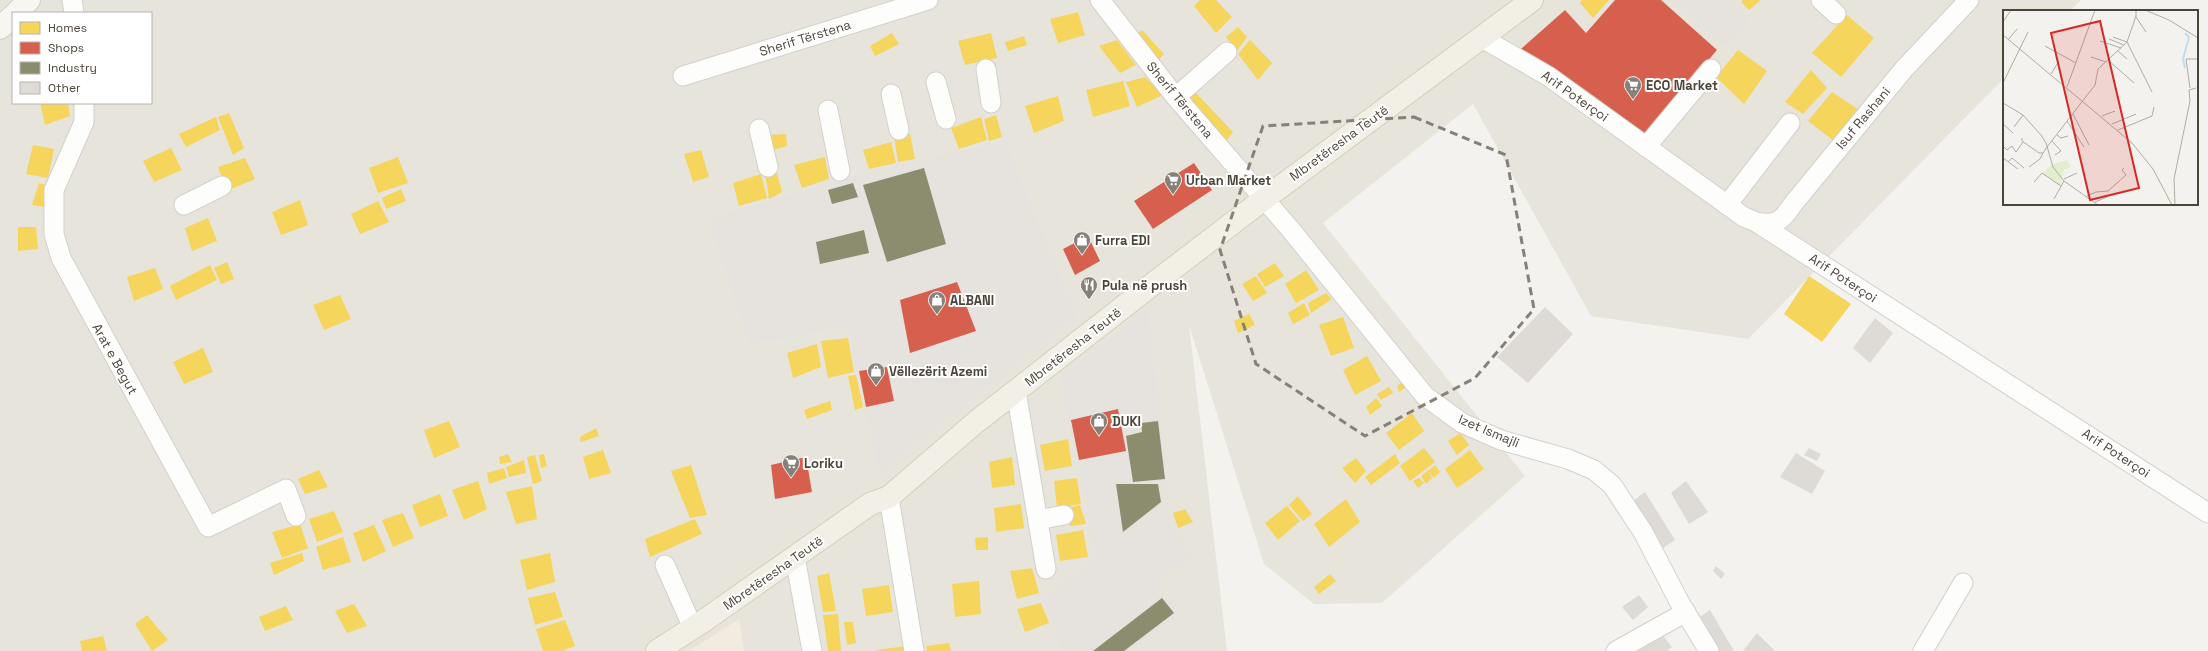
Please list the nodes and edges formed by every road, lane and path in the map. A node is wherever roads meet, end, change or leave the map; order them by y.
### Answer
1 (29, 0) edge
2 (72, 0) edge
3 (928, 0) edge
4 (1100, 0) edge
5 (1532, 0) edge
6 (1821, 0) edge
7 (1969, 0) edge
8 (17, 12) edge
9 (74, 12) edge
10 (1836, 14) dead end
11 (12, 17) edge
12 (0, 28) edge
13 (1482, 38) junction
14 (1227, 52) dead end
15 (986, 69) dead end
16 (1711, 69) dead end
17 (683, 76) dead end
18 (936, 82) dead end
19 (891, 94) dead end
20 (1176, 97) junction
21 (991, 103) dead end
22 (84, 104) edge
23 (828, 110) dead end
24 (946, 119) dead end
25 (1790, 123) dead end
26 (758, 129) dead end
27 (898, 130) dead end
28 (1646, 147) junction
29 (768, 166) dead end
30 (840, 171) dead end
31 (222, 186) dead end
32 (1264, 198) junction
33 (1727, 205) junction
34 (184, 206) dead end
35 (1756, 222) junction
36 (1016, 392) junction
37 (889, 497) junction
38 (2208, 513) edge
39 (1064, 515) dead end
40 (296, 516) dead end
41 (1038, 520) junction
42 (795, 557) junction
43 (665, 565) dead end
44 (1046, 569) dead end
45 (1963, 583) dead end
46 (1686, 612) junction
47 (693, 628) junction
48 (657, 651) edge
49 (812, 651) edge
50 (914, 651) edge
51 (1616, 651) edge
52 (1709, 651) edge
53 (1923, 651) edge

1 - 8 street
2 - 9 street
3 - 17 street, Sherif Tërstena
4 - 20 street, Sherif Tërstena
5 - 13 main road, Mbretëresha Teutë
6 - 10 street
7 - 35 street, Isuf Rashani
11 - 12 street
13 - 28 street, Arif Poterçoi
13 - 32 main road, Mbretëresha Teutë
14 - 20 street
15 - 21 street
16 - 28 street
18 - 24 street
19 - 27 street
20 - 32 street, Sherif Tërstena
22 - 40 street, Arat e Begut
23 - 30 street
25 - 33 street
26 - 29 street
28 - 33 street, Arif Poterçoi
31 - 34 street
32 - 36 main road, Mbretëresha Teutë
32 - 46 street, Izet Ismajli
33 - 35 street, Arif Poterçoi
35 - 38 street, Arif Poterçoi
36 - 37 main road, Mbretëresha Teutë
36 - 41 street, Mbretëresha Teutë
37 - 42 main road, Mbretëresha Teutë
37 - 50 street
39 - 41 street
41 - 44 street, Mbretëresha Teutë
42 - 47 main road, Mbretëresha Teutë
42 - 49 street
43 - 47 street
45 - 53 street
46 - 51 street
46 - 52 street, Izet Ismajli
47 - 48 main road, Mbretëresha Teutë

